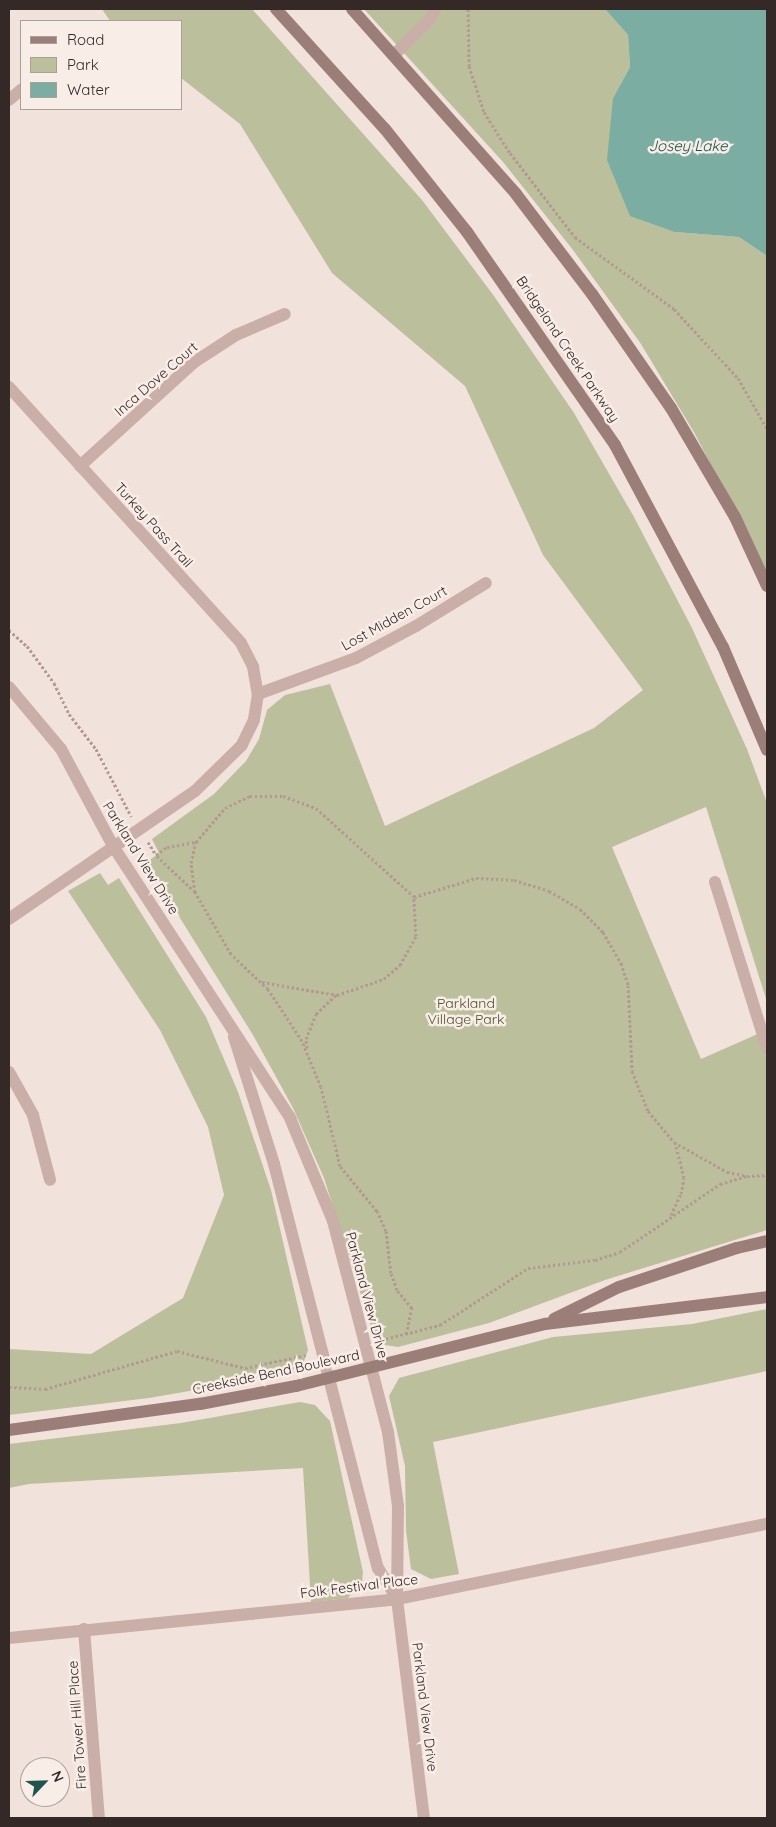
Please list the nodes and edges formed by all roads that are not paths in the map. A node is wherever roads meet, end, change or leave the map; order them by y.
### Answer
1 (276, 9) edge
2 (352, 9) edge
3 (435, 9) edge
4 (394, 55) junction
5 (20, 91) edge
6 (9, 100) edge
7 (285, 314) dead end
8 (9, 387) edge
9 (80, 466) junction
10 (486, 583) dead end
11 (767, 586) edge
12 (9, 687) edge
13 (258, 694) junction
14 (767, 750) edge
15 (112, 846) junction
16 (716, 882) dead end
17 (9, 919) edge
18 (229, 1021) junction
19 (767, 1048) edge
20 (9, 1072) edge
21 (50, 1180) dead end
22 (767, 1241) edge
23 (767, 1297) edge
24 (546, 1324) junction
25 (371, 1367) junction
26 (329, 1378) junction
27 (9, 1430) edge
28 (767, 1524) edge
29 (397, 1599) junction
30 (84, 1629) junction
31 (9, 1638) edge
32 (99, 1818) edge
33 (424, 1818) edge

1 - 14 main road, Bridgeland Creek Parkway
2 - 4 main road
3 - 4 street
4 - 11 main road
5 - 6 street
7 - 9 street, Inca Dove Court
8 - 9 street, Turkey Pass Trail
9 - 13 street, Turkey Pass Trail
10 - 13 street, Lost Midden Court
12 - 15 street, Parkland View Drive
13 - 15 street, Turkey Pass Trail
15 - 17 street, Turkey Pass Trail
15 - 18 street, Parkland View Drive
16 - 19 street
18 - 25 street, Parkland View Drive
18 - 26 street, Parkland View Drive
20 - 21 street
22 - 24 main road, Creekside Bend Boulevard
23 - 24 main road, Creekside Bend Boulevard
24 - 25 main road, Creekside Bend Boulevard
25 - 26 main road, Creekside Bend Boulevard
25 - 29 street, Parkland View Drive
26 - 27 main road, Creekside Bend Boulevard
26 - 29 street, Parkland View Drive
28 - 29 street, Folk Festival Place
29 - 30 street, Folk Festival Place
29 - 33 street, Parkland View Drive
30 - 31 street, Folk Festival Place
30 - 32 street, Fire Tower Hill Place

